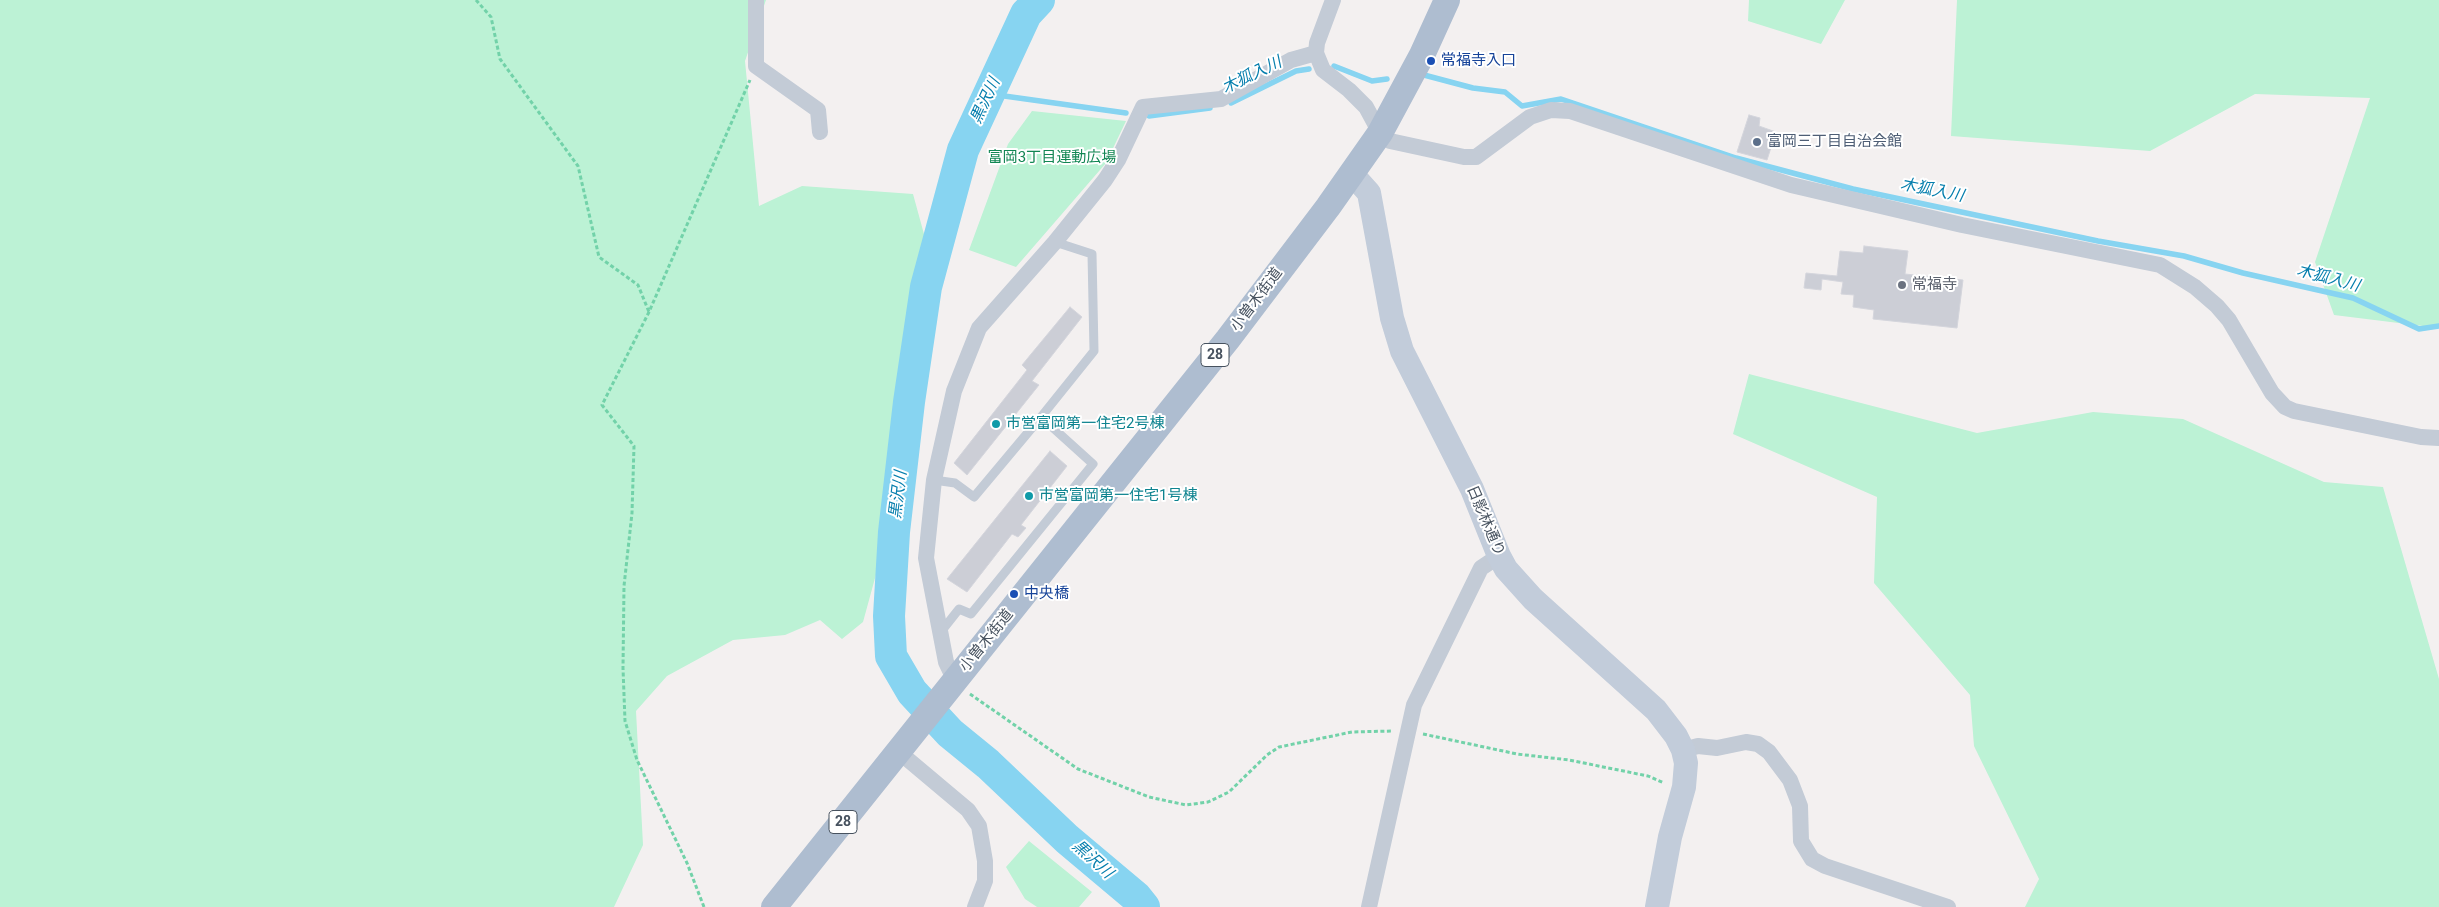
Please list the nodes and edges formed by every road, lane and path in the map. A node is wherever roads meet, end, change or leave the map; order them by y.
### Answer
1 (476, 0) edge
2 (756, 0) edge
3 (1333, 0) edge
4 (1446, 0) edge
5 (1316, 53) junction
6 (756, 66) junction
7 (820, 132) dead end
8 (1380, 133) junction
9 (1352, 174) junction
10 (1055, 242) junction
11 (649, 312) junction
12 (1042, 417) junction
13 (2439, 438) edge
14 (934, 480) junction
15 (1499, 556) junction
16 (940, 633) junction
17 (952, 684) junction
18 (1407, 732) junction
19 (905, 744) junction
20 (1683, 750) junction
21 (1681, 793) junction
22 (704, 907) edge
23 (774, 907) edge
24 (975, 907) edge
25 (1369, 907) edge
26 (1657, 907) edge
27 (1948, 907) edge

1 - 11 path
2 - 6 street
3 - 5 street
4 - 8 main road, 小曽木街道 / 28
5 - 8 street
5 - 10 street
6 - 7 street
6 - 11 path
8 - 9 main road, 小曽木街道 / 28
8 - 13 street
9 - 15 street, 日影林通り
9 - 17 main road, 小曽木街道 / 28
10 - 12 lane
10 - 14 street
11 - 22 path
12 - 14 lane
12 - 16 lane
14 - 16 street
15 - 18 street
15 - 20 street, 日影林通り
16 - 17 street
17 - 18 path
17 - 19 main road, 小曽木街道 / 28
18 - 21 path
18 - 25 street
19 - 23 main road, 小曽木街道 / 28
19 - 24 street
20 - 21 street, 日影林通り
20 - 27 street
21 - 26 street, 日影林通り

